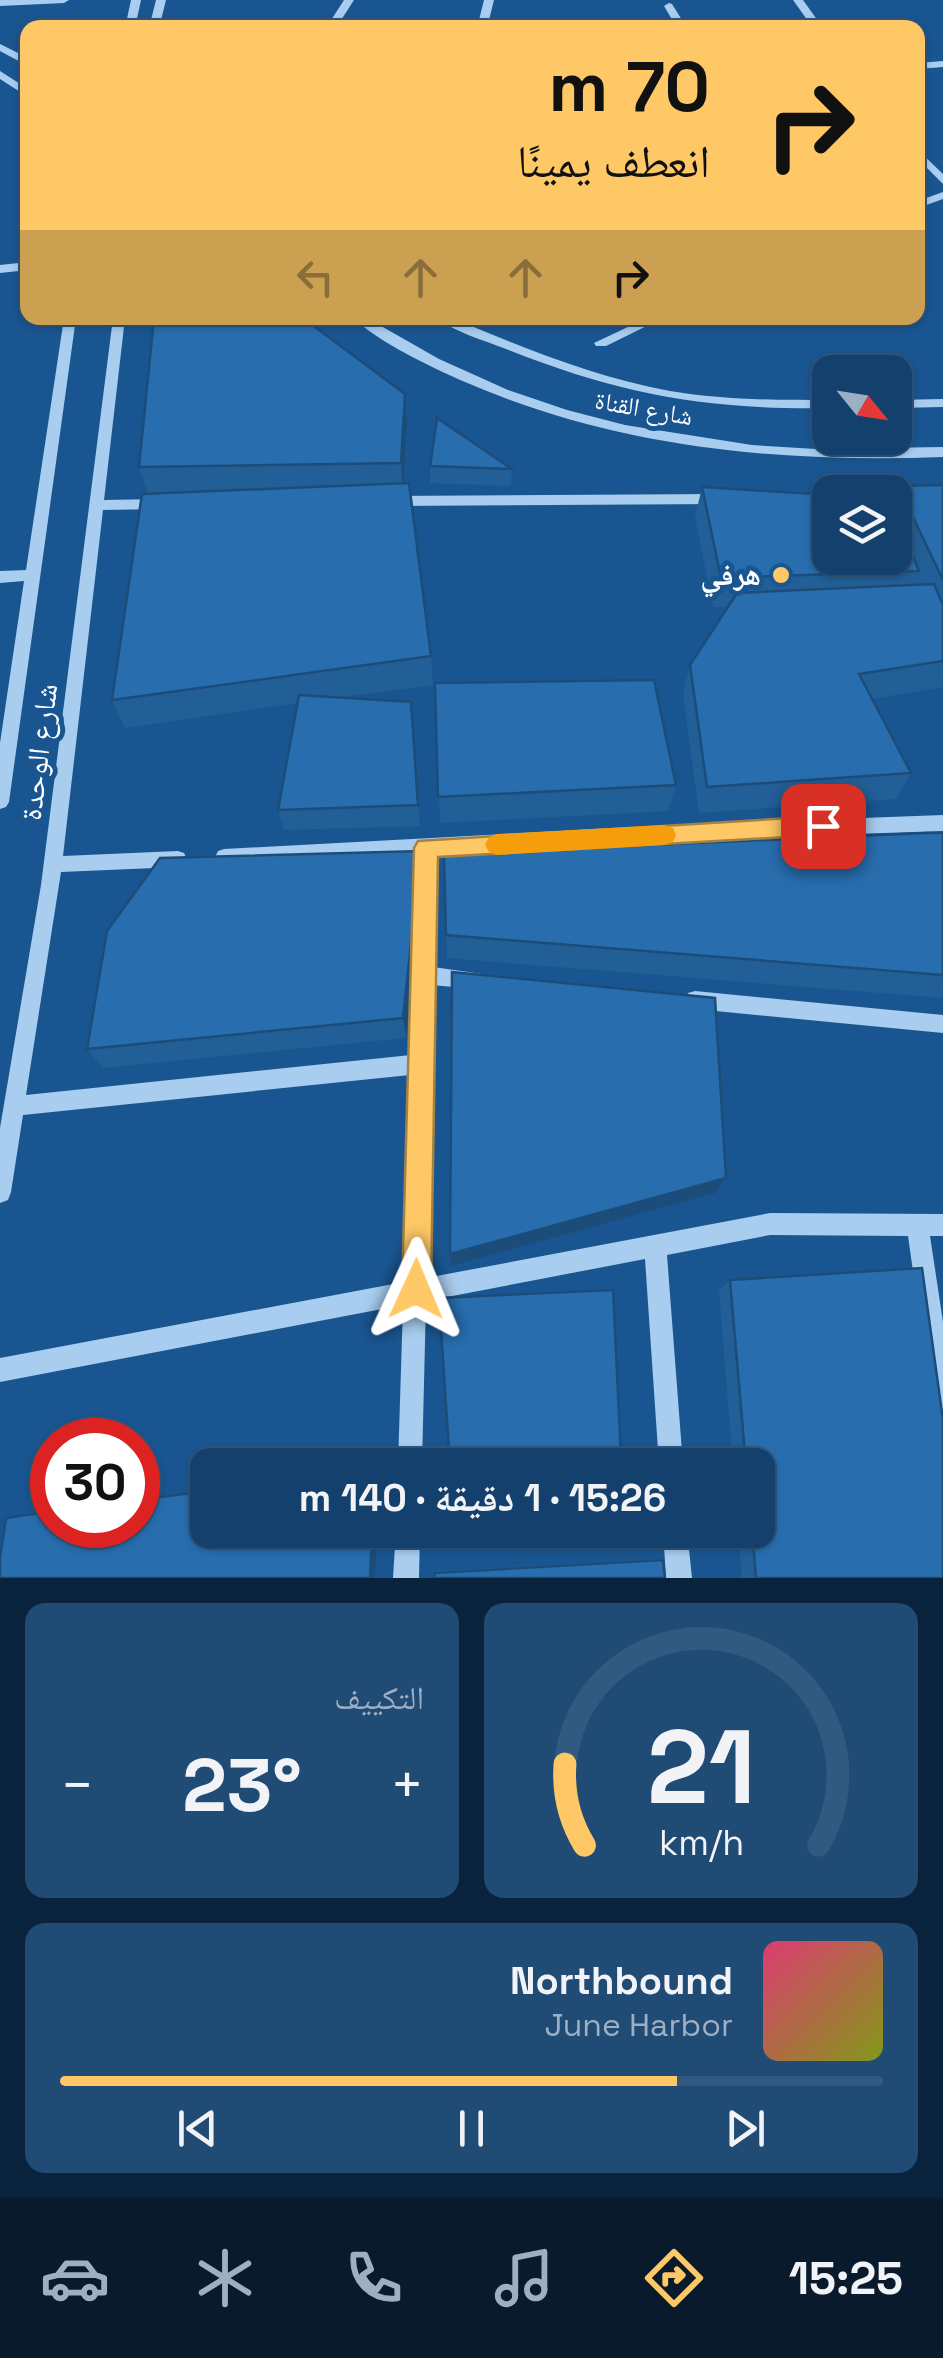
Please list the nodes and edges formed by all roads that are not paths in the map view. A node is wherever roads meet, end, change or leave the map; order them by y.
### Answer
1 (64, 0) edge
2 (0, 2) edge
3 (669, 6) dead end
4 (677, 20) edge
5 (925, 161) edge
6 (943, 181) edge
7 (69, 325) edge
8 (118, 325) edge
9 (371, 325) edge
10 (459, 325) edge
11 (642, 325) edge
12 (601, 343) dead end
13 (943, 403) edge
14 (812, 404) edge
15 (912, 404) edge
16 (943, 452) edge
17 (730, 499) edge
18 (372, 502) edge
19 (175, 504) edge
20 (96, 505) junction
21 (33, 575) junction
22 (0, 577) edge
23 (0, 802) edge
24 (943, 822) edge
25 (426, 848) junction
26 (53, 864) junction
27 (424, 975) junction
28 (500, 982) edge
29 (674, 998) edge
30 (943, 1024) edge
31 (422, 1064) junction
32 (14, 1106) junction
33 (0, 1192) edge
34 (917, 1225) junction
35 (943, 1225) edge
36 (655, 1246) junction
37 (416, 1289) junction
38 (0, 1370) edge
39 (943, 1398) edge
40 (411, 1448) edge
41 (670, 1448) edge
42 (407, 1548) edge
43 (677, 1548) edge
44 (406, 1578) edge
45 (679, 1578) edge

1 - 2 street
3 - 4 street
5 - 6 street
7 - 21 street
8 - 20 street, شارع الوحدة
9 - 16 street, شارع القناة
10 - 14 street, شارع القناة
11 - 12 street
13 - 15 street
17 - 18 street
19 - 20 street
20 - 26 street, شارع الوحدة
21 - 22 street
21 - 23 street
24 - 25 street
25 - 26 street
25 - 27 street
26 - 32 street, شارع الوحدة
27 - 28 street
27 - 31 street
29 - 30 street
31 - 32 street
31 - 37 street
32 - 33 street, شارع الوحدة
34 - 35 street
34 - 36 street
34 - 39 street
36 - 37 street
36 - 41 street
37 - 38 street
37 - 40 street
42 - 44 street
43 - 45 street

